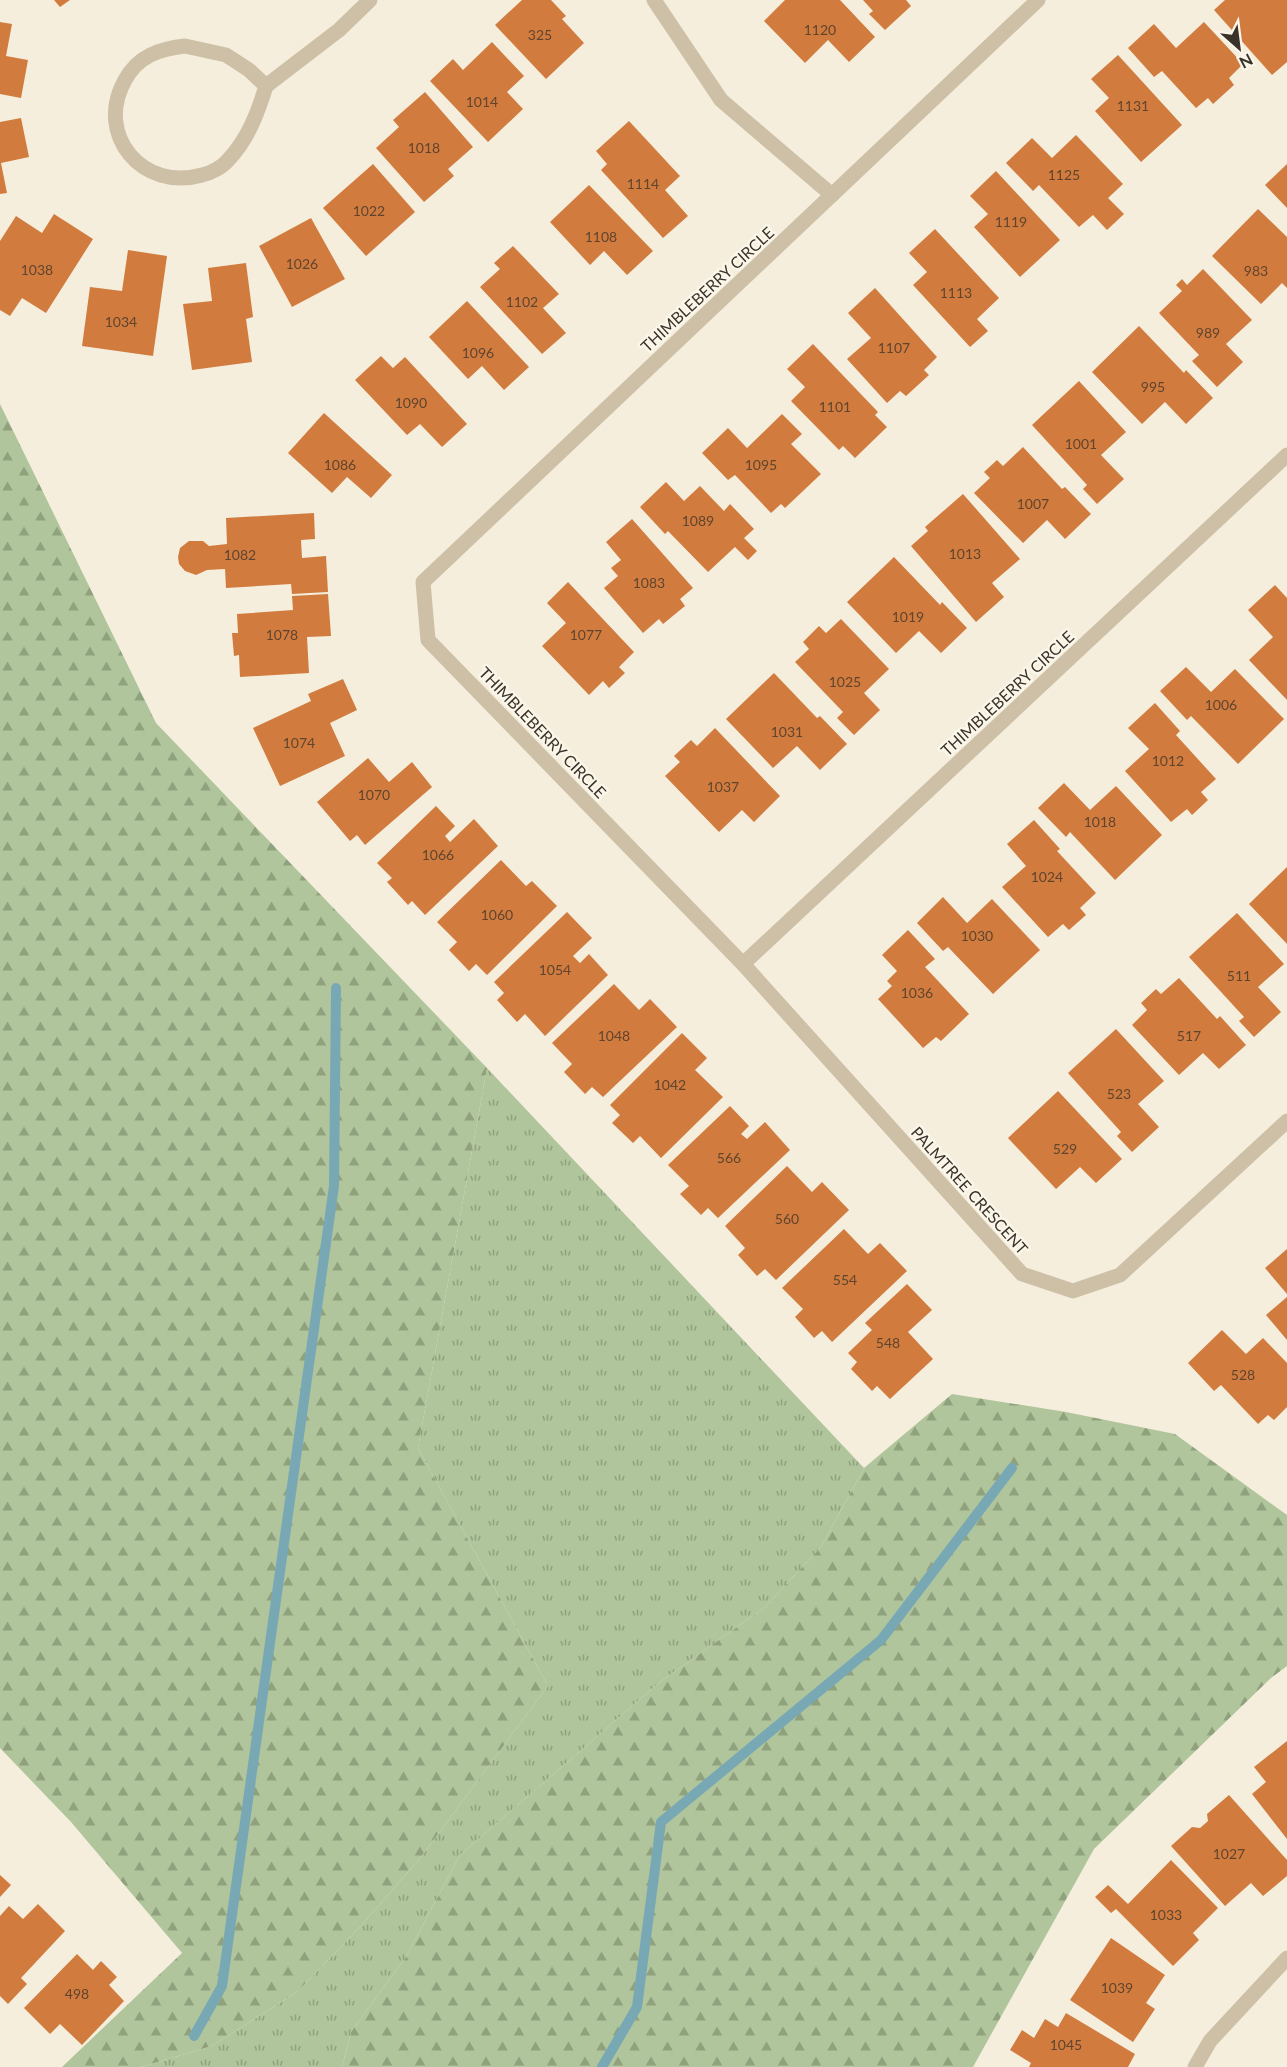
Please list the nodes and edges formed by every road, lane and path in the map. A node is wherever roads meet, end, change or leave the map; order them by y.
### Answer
1 (370, 0) edge
2 (654, 0) edge
3 (1038, 0) edge
4 (266, 86) junction
5 (832, 195) junction
6 (1287, 455) edge
7 (744, 964) junction
8 (1287, 1121) edge
9 (1287, 1959) edge
10 (1195, 2067) edge

1 - 4 street
2 - 5 street
3 - 5 street, THIMBLEBERRY CIRCLE
4 - 4 street
5 - 7 street, THIMBLEBERRY CIRCLE
6 - 7 street, THIMBLEBERRY CIRCLE
7 - 8 street, PALMTREE CRESCENT
9 - 10 street

